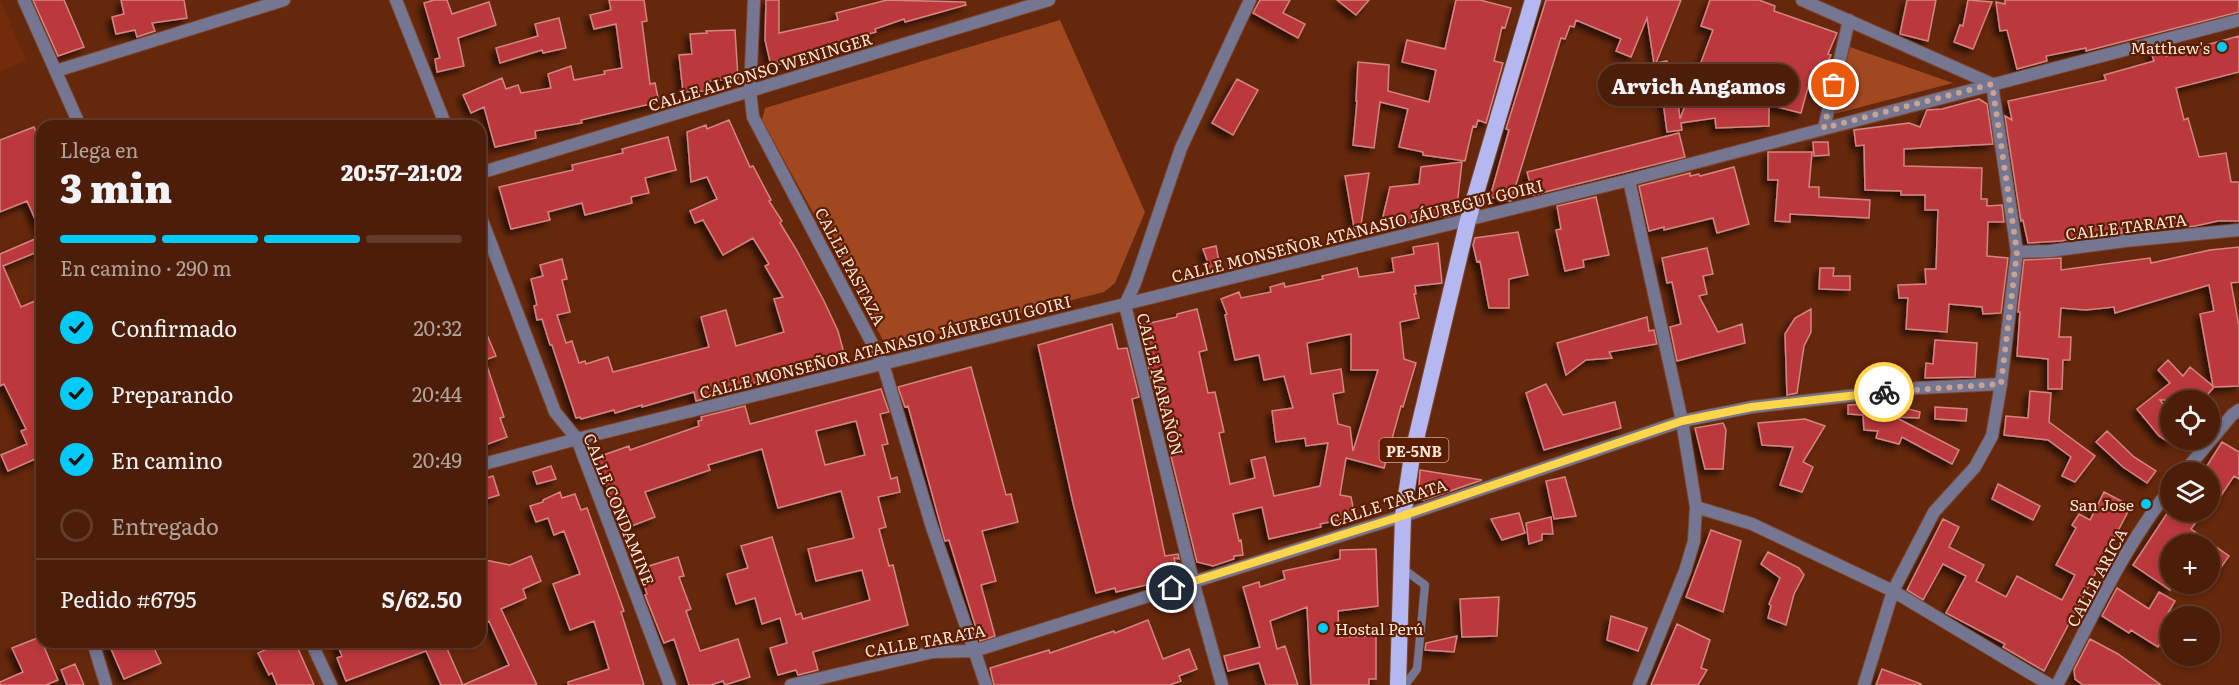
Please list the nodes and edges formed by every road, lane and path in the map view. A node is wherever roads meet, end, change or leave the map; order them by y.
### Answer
1 (24, 0) edge
2 (284, 0) edge
3 (396, 0) edge
4 (754, 0) edge
5 (1049, 0) edge
6 (1250, 0) edge
7 (1533, 0) edge
8 (1802, 0) edge
9 (1826, 5) edge
10 (1849, 20) junction
11 (2239, 20) edge
12 (56, 71) junction
13 (1992, 84) junction
14 (750, 91) junction
15 (77, 120) edge
16 (444, 120) edge
17 (1824, 128) junction
18 (486, 171) edge
19 (1629, 180) junction
20 (1468, 220) junction
21 (2239, 230) edge
22 (486, 231) edge
23 (2017, 252) junction
24 (1125, 305) junction
25 (883, 364) junction
26 (2001, 384) junction
27 (2239, 410) edge
28 (1682, 421) junction
29 (577, 439) junction
30 (2192, 462) edge
31 (486, 463) edge
32 (2160, 502) edge
33 (1696, 507) junction
34 (1402, 516) junction
35 (1401, 568) junction
36 (1193, 581) junction
37 (1893, 591) junction
38 (95, 648) edge
39 (314, 648) edge
40 (974, 651) junction
41 (106, 685) edge
42 (331, 685) edge
43 (670, 685) edge
44 (791, 685) edge
45 (986, 685) edge
46 (1221, 685) edge
47 (1398, 685) edge
48 (1405, 685) edge
49 (1640, 685) edge
50 (1864, 685) edge
51 (2050, 685) edge
52 (2057, 685) edge

1 - 12 street
2 - 12 street
3 - 16 street
4 - 14 street, CALLE PASTAZA
5 - 14 street, CALLE ALFONSO WENINGER
6 - 24 street, CALLE MARAÑÓN
7 - 20 highway, PE-5NB
8 - 9 street
9 - 10 street
10 - 13 street
10 - 17 street
11 - 13 street, CALLE MONSEÑOR ATANASIO JÁUREGUI GOIRI
12 - 15 street
13 - 17 street, CALLE MONSEÑOR ATANASIO JÁUREGUI GOIRI
13 - 23 street
14 - 18 street, CALLE ALFONSO WENINGER
14 - 25 street, CALLE PASTAZA
17 - 19 street, CALLE MONSEÑOR ATANASIO JÁUREGUI GOIRI
19 - 20 street, CALLE MONSEÑOR ATANASIO JÁUREGUI GOIRI
19 - 28 street
20 - 24 street, CALLE MONSEÑOR ATANASIO JÁUREGUI GOIRI
20 - 34 highway, PE-5NB
21 - 23 street, CALLE TARATA
22 - 29 street, CALLE CONDAMINE
23 - 26 street
24 - 25 street, CALLE MONSEÑOR ATANASIO JÁUREGUI GOIRI
24 - 36 street, CALLE MARAÑÓN
25 - 29 street, CALLE MONSEÑOR ATANASIO JÁUREGUI GOIRI
25 - 40 street, CALLE PASTAZA
26 - 28 street, CALLE TARATA
26 - 37 street
27 - 30 street
28 - 33 street
28 - 34 street, CALLE TARATA
29 - 31 street, CALLE MONSEÑOR ATANASIO JÁUREGUI GOIRI
29 - 43 street, CALLE CONDAMINE
32 - 52 street, CALLE ARICA
33 - 37 street
33 - 49 street
34 - 35 highway, PE-5NB
34 - 36 street, CALLE TARATA
35 - 47 highway, PE-5NB
35 - 48 lane
36 - 40 street, CALLE TARATA
36 - 46 street, CALLE MARAÑÓN
37 - 50 street
37 - 51 street
38 - 41 street
39 - 42 street
40 - 44 street, CALLE TARATA
40 - 45 street, CALLE PASTAZA

